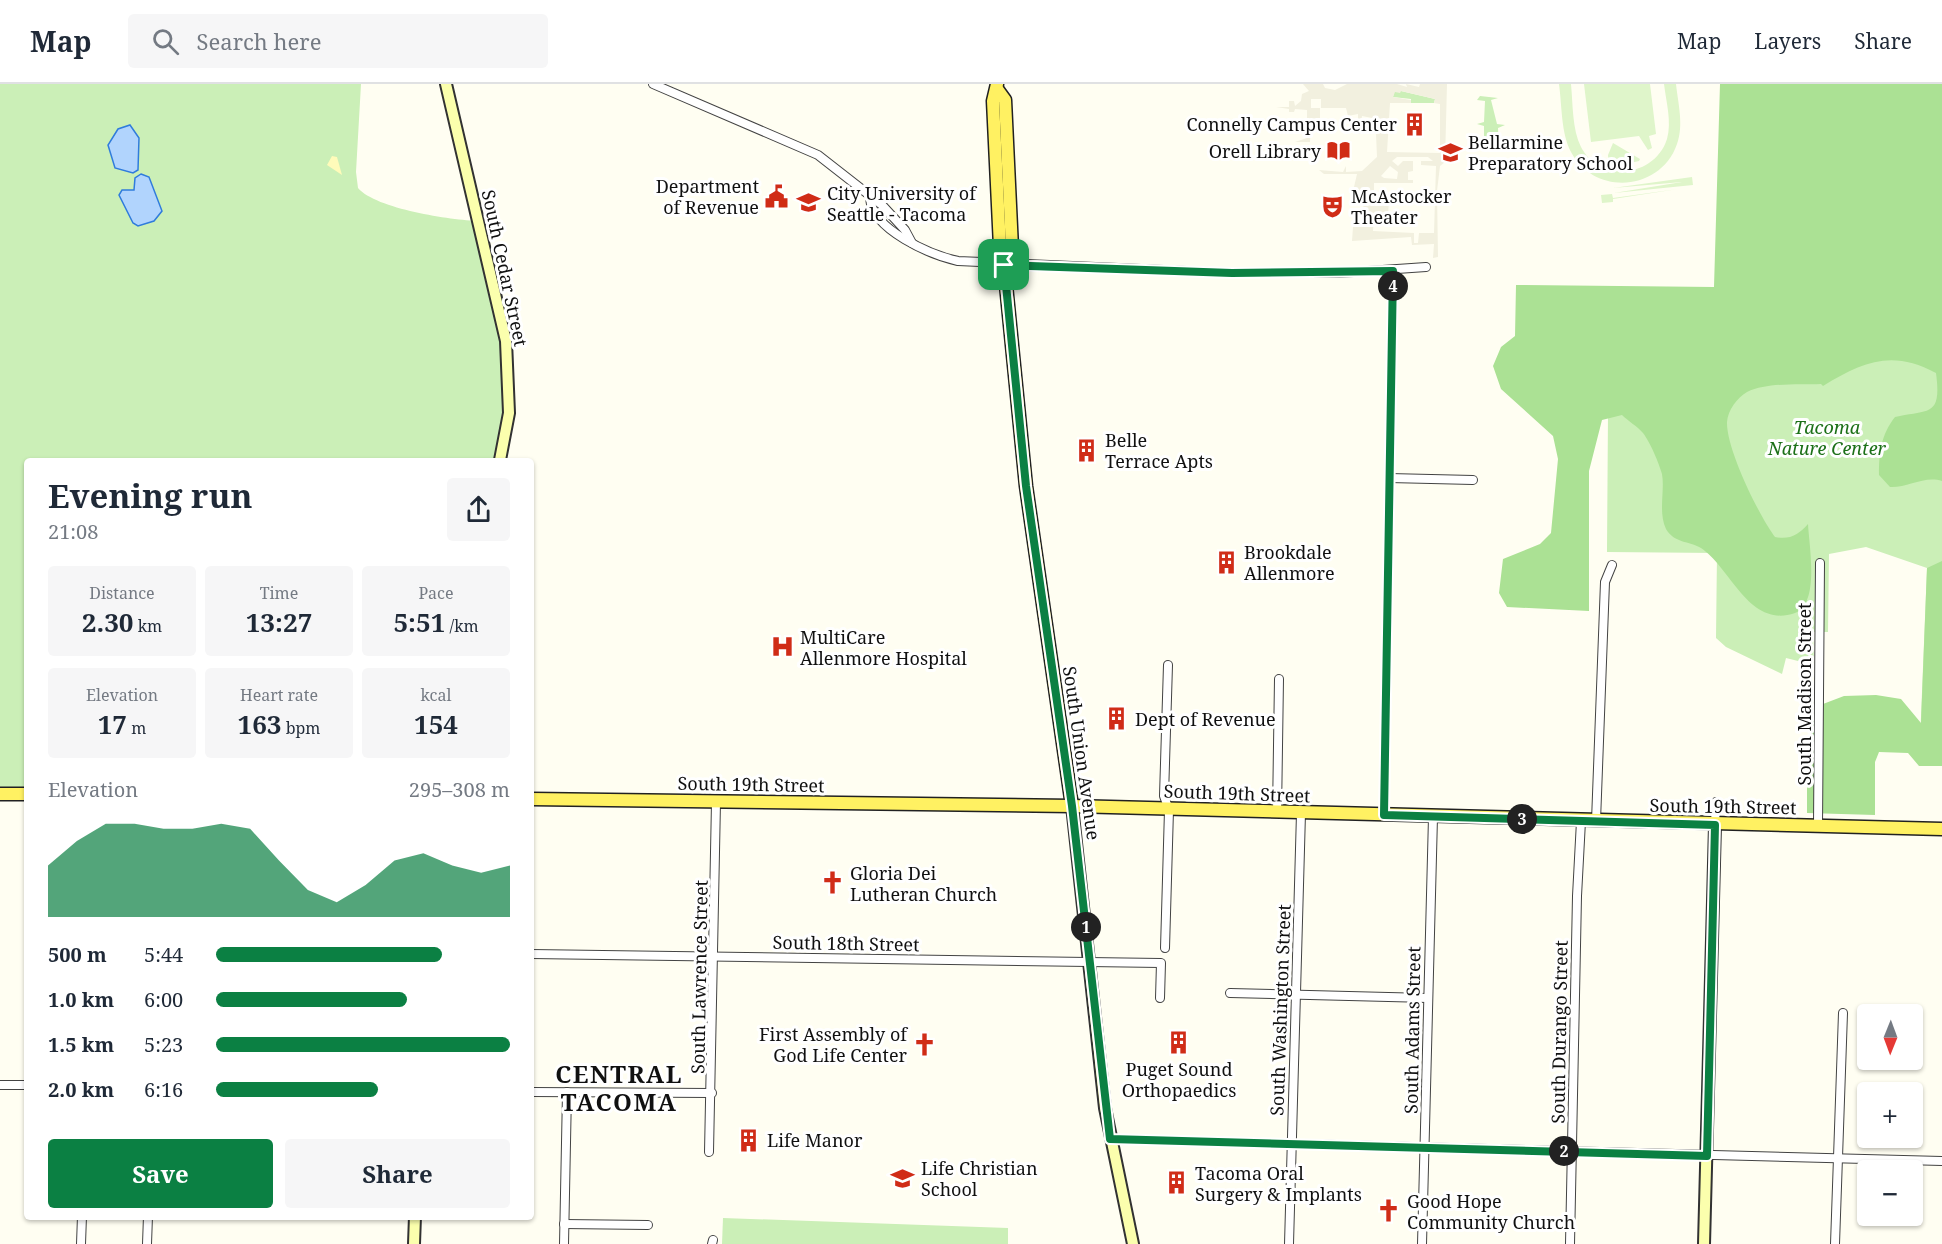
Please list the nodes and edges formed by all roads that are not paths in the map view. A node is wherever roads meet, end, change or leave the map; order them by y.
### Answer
1 (446, 84) edge
2 (653, 84) edge
3 (997, 87) edge
4 (1004, 265) junction
5 (1426, 267) dead end
6 (1393, 271) junction
7 (500, 458) edge
8 (1389, 478) junction
9 (1473, 480) dead end
10 (1820, 563) dead end
11 (1612, 565) dead end
12 (1168, 665) dead end
13 (1279, 679) dead end
14 (0, 794) edge
15 (24, 794) edge
16 (534, 799) edge
17 (716, 802) junction
18 (1716, 802) dead end
19 (1072, 806) junction
20 (1169, 810) junction
21 (1277, 813) junction
22 (1301, 813) junction
23 (1384, 815) junction
24 (1433, 817) junction
25 (1581, 821) junction
26 (1596, 821) junction
27 (1715, 825) junction
28 (1818, 825) junction
29 (1942, 829) edge
30 (1165, 948) dead end
31 (534, 954) edge
32 (714, 956) junction
33 (1090, 962) junction
34 (1230, 993) dead end
35 (1296, 994) junction
36 (1428, 998) junction
37 (1161, 999) dead end
38 (1843, 1013) dead end
39 (0, 1085) edge
40 (24, 1085) edge
41 (534, 1092) edge
42 (567, 1092) junction
43 (712, 1093) junction
44 (1110, 1139) junction
45 (1291, 1143) junction
46 (1424, 1147) junction
47 (1572, 1151) junction
48 (709, 1152) dead end
49 (1707, 1156) junction
50 (1837, 1158) junction
51 (1942, 1161) edge
52 (82, 1220) edge
53 (148, 1220) edge
54 (415, 1220) edge
55 (564, 1224) junction
56 (648, 1225) dead end
57 (81, 1244) edge
58 (147, 1244) edge
59 (414, 1244) edge
60 (564, 1244) edge
61 (1133, 1244) edge
62 (1289, 1244) edge
63 (1422, 1244) edge
64 (1570, 1244) edge
65 (1704, 1244) edge
66 (1835, 1244) edge

1 - 7 main road, South Cedar Street
2 - 4 street
3 - 4 main road, South Union Avenue
4 - 6 street
4 - 19 main road, South Union Avenue
5 - 6 street
6 - 8 street
8 - 9 street
8 - 23 street
10 - 28 street, South Madison Street
11 - 26 street
12 - 20 street
13 - 21 street
14 - 15 main road
16 - 17 main road, South 19th Street
17 - 19 main road, South 19th Street
17 - 32 street, South Lawrence Street
18 - 27 street
19 - 20 main road, South 19th Street
19 - 33 main road, South Union Avenue
20 - 21 main road, South 19th Street
20 - 30 street
21 - 22 main road, South 19th Street
22 - 23 main road, South 19th Street
22 - 35 street, South Washington Street
23 - 24 main road, South 19th Street
24 - 25 main road, South 19th Street
24 - 36 street, South Adams Street
25 - 26 main road, South 19th Street
25 - 47 street, South Durango Street
26 - 27 main road, South 19th Street
27 - 28 main road, South 19th Street
27 - 49 main road
28 - 29 main road, South 19th Street
31 - 32 street, South 18th Street
32 - 33 street, South 18th Street
32 - 43 street, South Lawrence Street
33 - 37 street, South 18th Street
33 - 44 main road, South Union Avenue
34 - 35 street
35 - 36 street
35 - 45 street, South Washington Street
36 - 46 street, South Adams Street
38 - 50 street
39 - 40 street
41 - 42 street
42 - 43 street
42 - 55 street
43 - 48 street, South Lawrence Street
44 - 45 street
44 - 61 main road, South Union Avenue
45 - 46 street
45 - 62 street, South Washington Street
46 - 47 street
46 - 63 street, South Adams Street
47 - 49 street
47 - 64 street, South Durango Street
49 - 50 street
49 - 65 main road
50 - 51 street
50 - 66 street
52 - 57 street
53 - 58 street
54 - 59 main road
55 - 56 street
55 - 60 street

